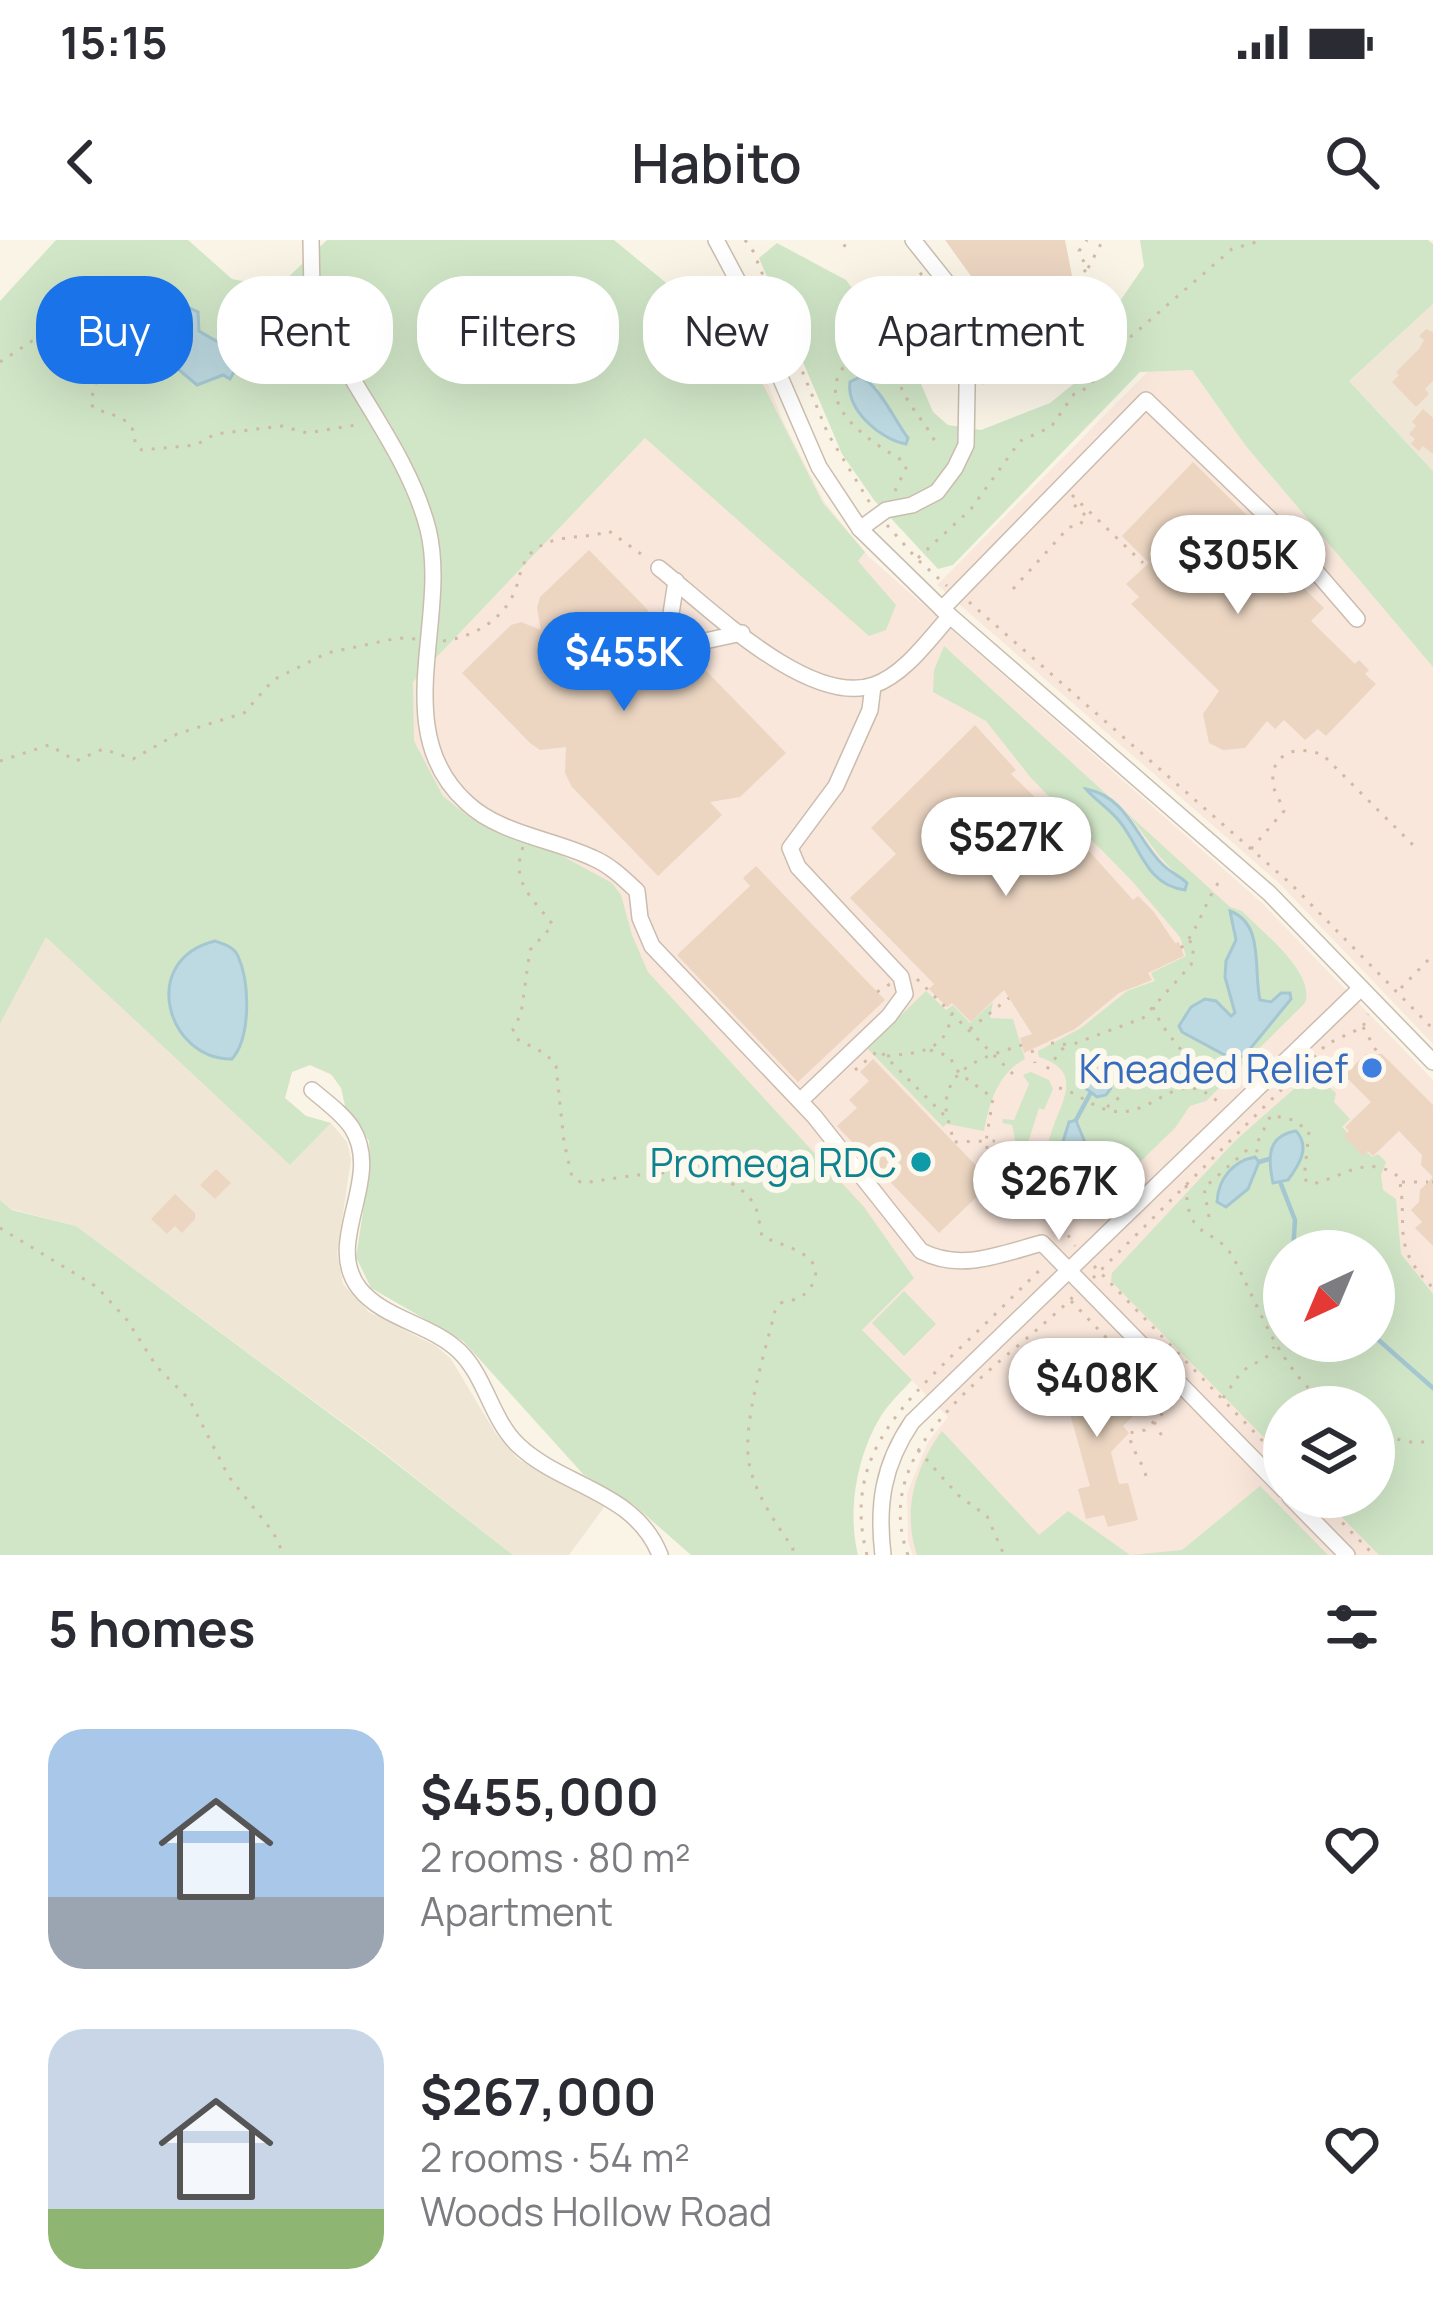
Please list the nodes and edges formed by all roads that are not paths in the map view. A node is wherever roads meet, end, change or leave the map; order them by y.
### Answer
1 (311, 240) edge
2 (716, 240) edge
3 (914, 240) edge
4 (860, 529) junction
5 (659, 568) road end
6 (676, 581) junction
7 (946, 612) junction
8 (1358, 619) dead end
9 (742, 633) junction
10 (872, 686) junction
11 (1361, 988) junction
12 (1433, 1062) edge
13 (313, 1090) dead end
14 (800, 1102) junction
15 (1067, 1270) junction
16 (1263, 1469) edge
17 (1311, 1518) edge
18 (660, 1555) edge
19 (884, 1555) edge
20 (1347, 1555) edge

1 - 14 street
2 - 4 street
3 - 4 street
4 - 7 street
5 - 6 street
6 - 9 street
6 - 9 street
7 - 8 street
7 - 10 street
7 - 11 street
9 - 10 street
10 - 14 street
11 - 12 street
11 - 15 street
13 - 18 street
14 - 15 street
15 - 16 street
15 - 19 street
17 - 20 street

